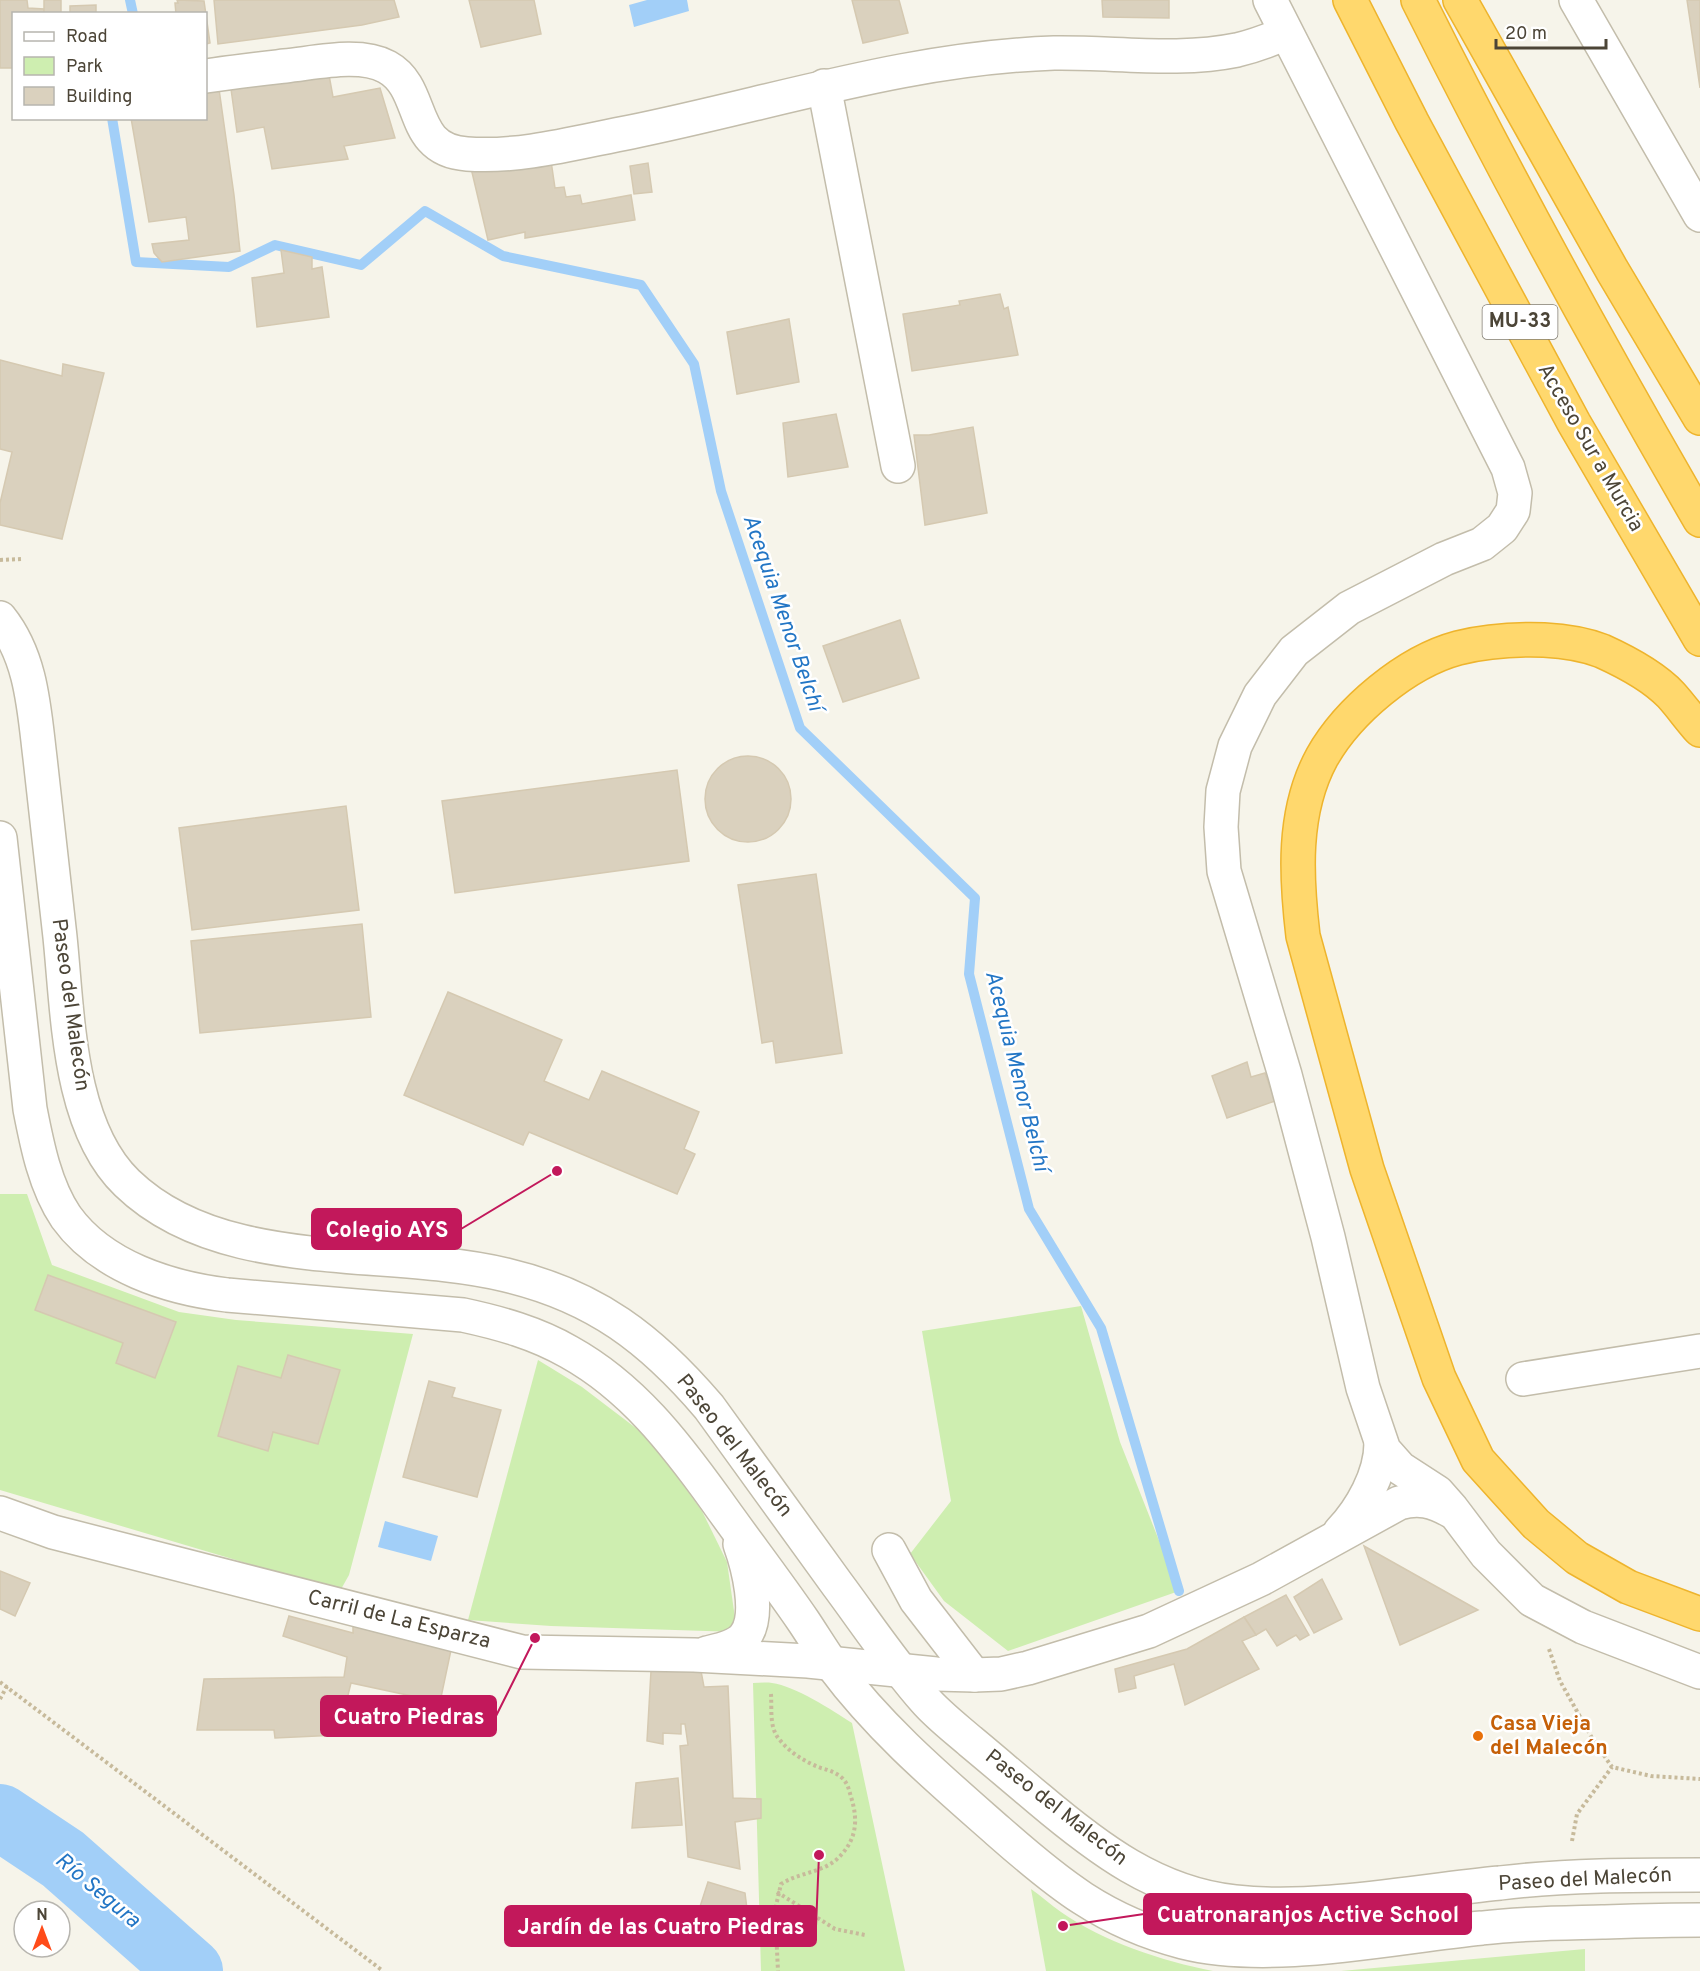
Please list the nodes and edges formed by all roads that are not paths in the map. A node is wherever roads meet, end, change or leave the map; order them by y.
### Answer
1 (1270, 0) edge
2 (1350, 0) edge
3 (1418, 0) edge
4 (1460, 0) edge
5 (1576, 0) edge
6 (1286, 33) junction
7 (207, 75) edge
8 (824, 86) junction
9 (1700, 215) edge
10 (1700, 418) edge
11 (898, 466) dead end
12 (1700, 520) edge
13 (0, 618) edge
14 (1700, 639) edge
15 (1700, 730) edge
16 (0, 838) edge
17 (1700, 1351) edge
18 (1523, 1379) dead end
19 (1381, 1443) junction
20 (1454, 1512) junction
21 (0, 1513) edge
22 (727, 1515) junction
23 (1330, 1542) junction
24 (889, 1550) dead end
25 (1700, 1614) edge
26 (694, 1655) junction
27 (820, 1663) junction
28 (901, 1669) junction
29 (1700, 1672) edge
30 (974, 1676) junction
31 (1700, 1875) edge
32 (1700, 1920) edge

1 - 6 street
2 - 14 highway, Acceso Sur a Murcia / MU-33
3 - 12 highway, MU-33
4 - 10 highway
5 - 9 street
6 - 8 street
6 - 19 street
7 - 8 street
8 - 11 street
13 - 28 street, Paseo del Malecón
15 - 25 highway
16 - 22 street
17 - 18 street
19 - 20 street
19 - 23 street
20 - 23 street, Carril de La Esparza
20 - 29 street
21 - 26 street, Carril de La Esparza
22 - 26 street
22 - 27 street
23 - 30 street, Carril de La Esparza
24 - 30 street
26 - 27 street, Carril de La Esparza
27 - 28 street, Carril de La Esparza
27 - 32 street
28 - 30 street, Carril de La Esparza
28 - 31 street, Paseo del Malecón

